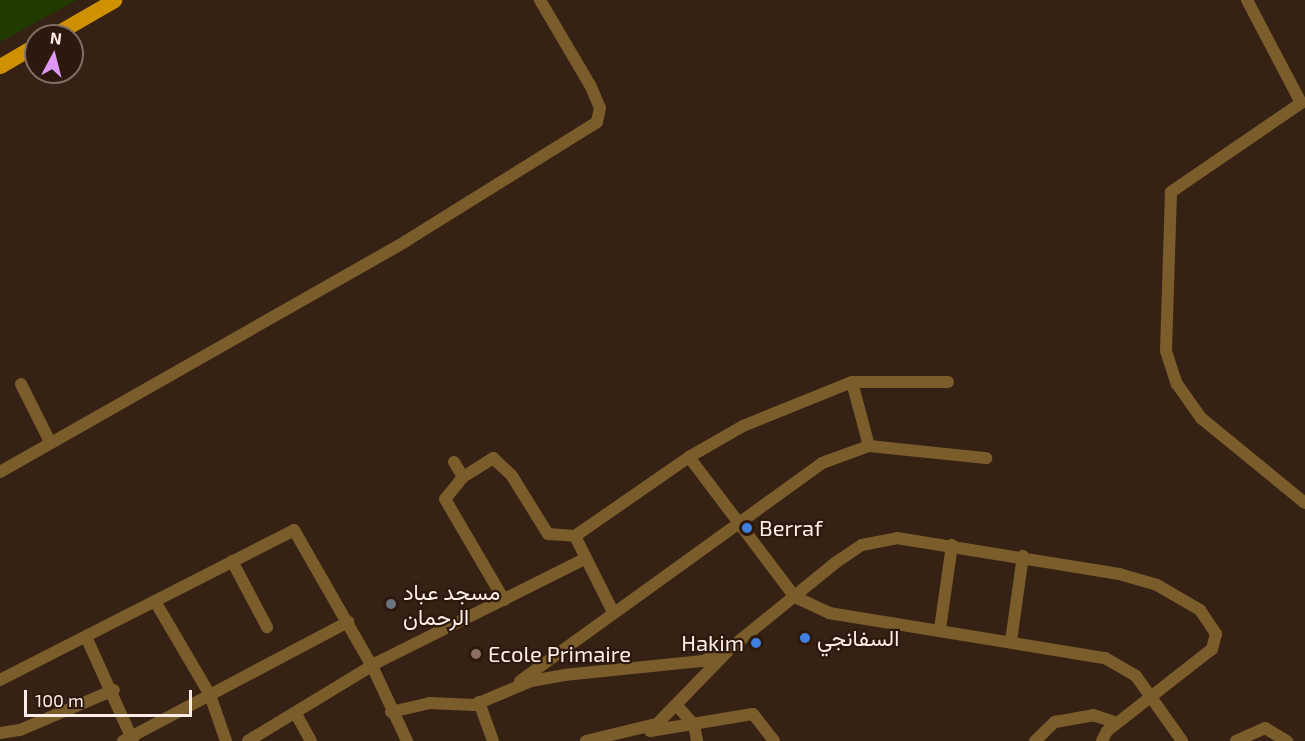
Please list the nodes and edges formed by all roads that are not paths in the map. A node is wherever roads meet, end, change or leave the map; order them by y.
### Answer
1 (114, 0) edge
2 (540, 0) edge
3 (1247, 0) edge
4 (72, 24) edge
5 (24, 52) edge
6 (0, 66) edge
7 (852, 382) junction
8 (948, 382) dead end
9 (21, 384) dead end
10 (50, 442) junction
11 (869, 446) junction
12 (689, 457) junction
13 (986, 458) dead end
14 (454, 462) dead end
15 (0, 472) edge
16 (463, 477) junction
17 (1305, 503) edge
18 (736, 522) junction
19 (575, 536) junction
20 (952, 545) junction
21 (1023, 555) junction
22 (585, 559) junction
23 (232, 561) junction
24 (795, 597) junction
25 (504, 600) junction
26 (156, 603) junction
27 (612, 610) junction
28 (348, 622) junction
29 (267, 627) dead end
30 (940, 629) junction
31 (87, 639) junction
32 (1011, 641) junction
33 (733, 646) junction
34 (373, 668) junction
35 (0, 680) edge
36 (510, 688) junction
37 (114, 690) junction
38 (210, 695) junction
39 (1152, 696) junction
40 (479, 702) junction
41 (678, 707) junction
42 (391, 712) junction
43 (296, 714) junction
44 (1117, 723) junction
45 (694, 725) junction
46 (0, 733) edge
47 (631, 733) junction
48 (129, 740) edge
49 (226, 741) edge
50 (248, 741) edge
51 (311, 741) edge
52 (406, 741) edge
53 (493, 741) edge
54 (586, 741) edge
55 (697, 741) edge
56 (774, 741) edge
57 (1035, 741) edge
58 (1102, 741) edge
59 (1182, 741) edge
60 (1236, 741) edge
61 (1287, 741) edge

1 - 4 main road
2 - 10 street
3 - 17 street
5 - 6 main road
7 - 8 street
7 - 11 street
7 - 12 street
9 - 10 street
10 - 15 street
11 - 13 street
11 - 18 street
12 - 18 street
12 - 19 street
14 - 16 street
16 - 19 street
16 - 25 street
18 - 24 street
18 - 27 street
19 - 22 street
20 - 21 street
20 - 24 street
20 - 30 street
21 - 32 street
21 - 39 street
22 - 25 street
22 - 27 street
23 - 26 street
23 - 28 street
23 - 29 street
24 - 30 street
24 - 33 street
25 - 34 street
26 - 31 street
26 - 38 street
27 - 36 street
28 - 34 street
28 - 38 street
30 - 32 street
31 - 35 street
31 - 37 street
32 - 39 street
33 - 36 street
33 - 41 street
34 - 42 street
34 - 43 street
36 - 40 street
37 - 46 street
37 - 48 street
38 - 48 street
38 - 49 street
39 - 44 street
39 - 59 street
40 - 42 street
40 - 53 street
41 - 45 street
41 - 47 street
42 - 52 street
43 - 50 street
43 - 51 street
44 - 57 street
44 - 58 street
45 - 47 street
45 - 55 street
45 - 56 street
47 - 54 street
60 - 61 street

